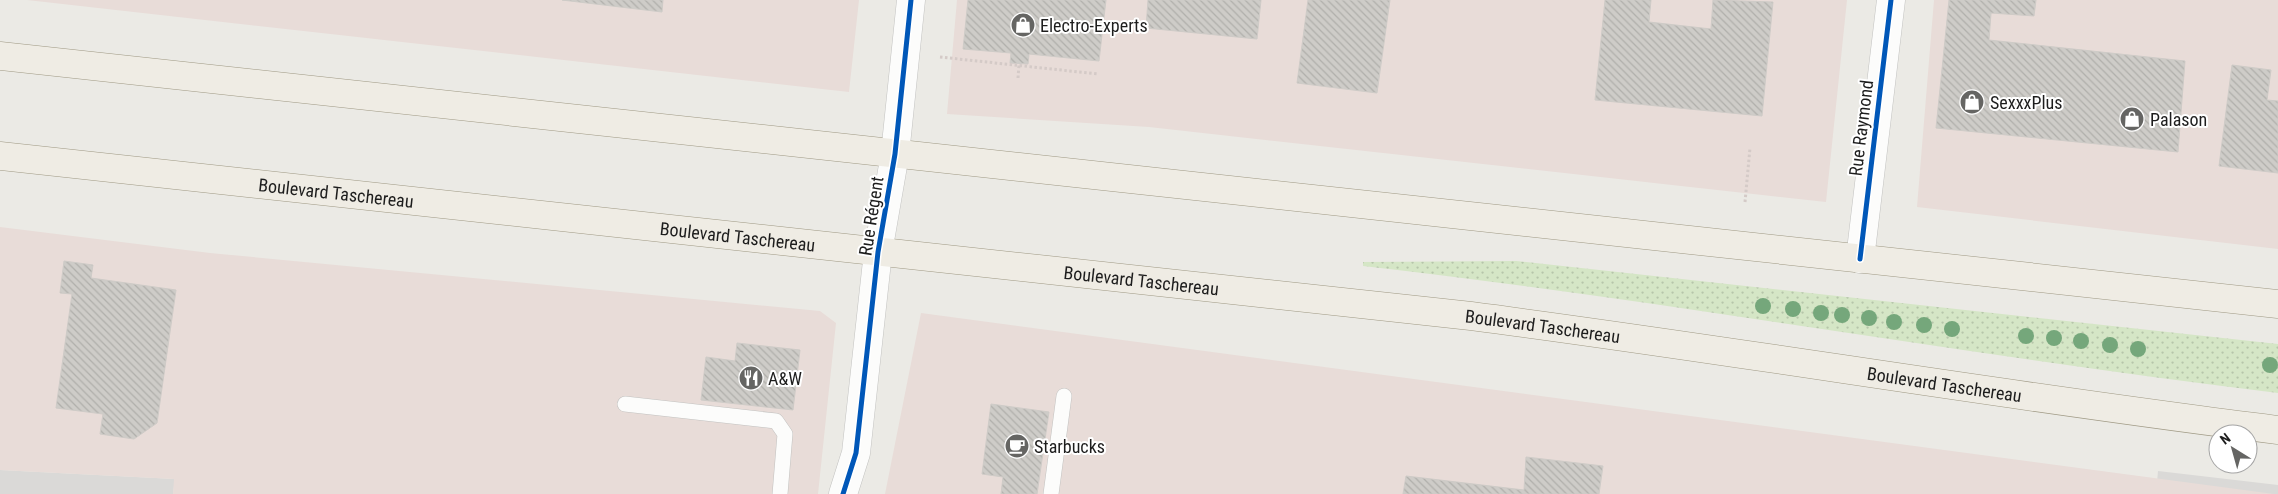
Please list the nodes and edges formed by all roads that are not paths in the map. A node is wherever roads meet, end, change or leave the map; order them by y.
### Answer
1 (912, 0) edge
2 (1891, 0) edge
3 (0, 56) edge
4 (895, 154) junction
5 (0, 156) edge
6 (878, 252) junction
7 (1860, 259) junction
8 (2278, 304) edge
9 (1064, 396) dead end
10 (625, 404) dead end
11 (2278, 430) edge
12 (780, 494) edge
13 (842, 494) edge
14 (1051, 494) edge

1 - 4 street, Rue Régent
2 - 7 street, Rue Raymond
3 - 4 main road
4 - 6 street, Rue Régent
4 - 7 main road
5 - 6 main road, Boulevard Taschereau
6 - 11 main road, Boulevard Taschereau
6 - 13 street, Rue Régent
7 - 8 main road
9 - 14 lane
10 - 12 lane

